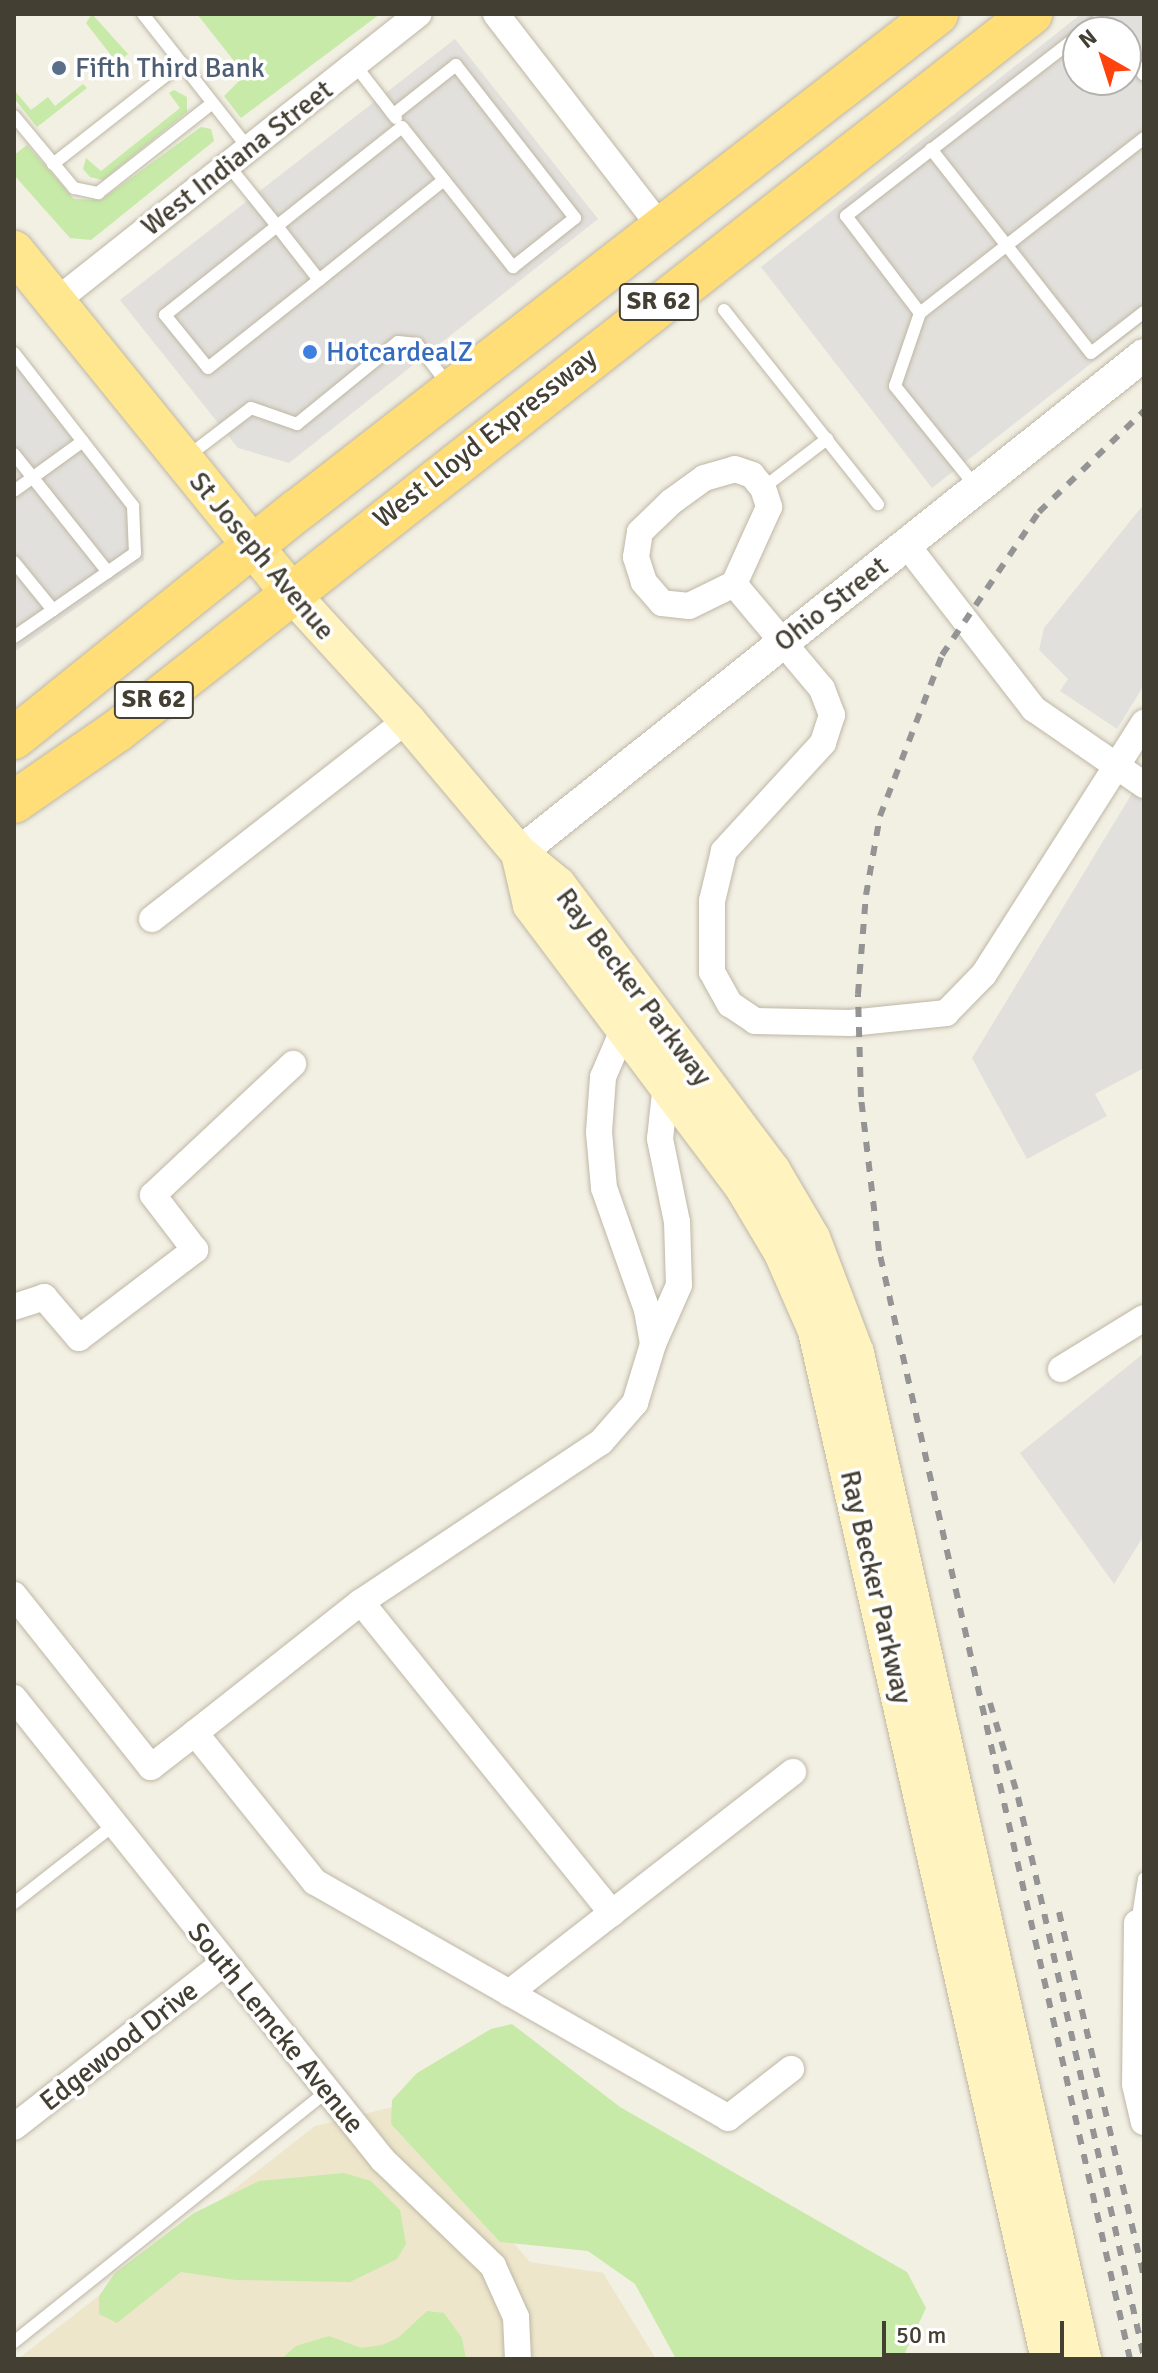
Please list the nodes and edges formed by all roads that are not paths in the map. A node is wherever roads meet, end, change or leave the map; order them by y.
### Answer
1 (143, 14) edge
2 (419, 14) edge
3 (496, 14) edge
4 (937, 14) edge
5 (1031, 14) edge
6 (1062, 48) edge
7 (182, 63) junction
8 (355, 65) junction
9 (210, 105) junction
10 (394, 114) junction
11 (14, 116) edge
12 (402, 127) junction
13 (1144, 138) edge
14 (249, 149) junction
15 (931, 149) junction
16 (53, 164) junction
17 (228, 165) junction
18 (444, 180) junction
19 (277, 226) junction
20 (662, 229) junction
21 (1007, 245) junction
22 (18, 263) edge
23 (319, 280) junction
24 (55, 302) junction
25 (724, 310) dead end
26 (1144, 312) edge
27 (920, 313) junction
28 (14, 353) edge
29 (1144, 355) edge
30 (452, 390) junction
31 (827, 439) junction
32 (83, 441) junction
33 (14, 454) edge
34 (182, 460) junction
35 (33, 478) junction
36 (763, 488) junction
37 (977, 488) junction
38 (14, 491) edge
39 (878, 504) dead end
40 (906, 544) junction
41 (252, 547) junction
42 (14, 562) edge
43 (108, 572) junction
44 (734, 584) junction
45 (290, 592) junction
46 (53, 610) junction
47 (14, 637) edge
48 (783, 642) junction
49 (407, 720) junction
50 (1144, 723) edge
51 (14, 738) edge
52 (1114, 768) junction
53 (1144, 785) edge
54 (14, 802) edge
55 (519, 853) junction
56 (152, 919) dead end
57 (624, 1028) junction
58 (293, 1064) dead end
59 (666, 1084) junction
60 (14, 1307) edge
61 (1144, 1318) edge
62 (653, 1344) junction
63 (1061, 1369) dead end
64 (14, 1595) edge
65 (361, 1602) junction
66 (14, 1698) edge
67 (195, 1733) junction
68 (793, 1772) dead end
69 (116, 1824) junction
70 (1144, 1879) edge
71 (14, 1903) edge
72 (612, 1913) junction
73 (1137, 1923) joint
74 (223, 1964) junction
75 (509, 1993) junction
76 (791, 2069) dead end
77 (327, 2091) junction
78 (1144, 2122) edge
79 (14, 2127) edge
80 (14, 2342) edge
81 (518, 2359) edge
82 (1049, 2359) edge
83 (1083, 2359) edge

1 - 7 lane
2 - 8 street, West Indiana Street
3 - 20 street
4 - 20 highway, West Lloyd Expressway / SR 62
5 - 45 highway, West Lloyd Expressway / SR 62
6 - 15 lane
7 - 9 lane
7 - 16 lane
8 - 10 lane
8 - 14 street, West Indiana Street
9 - 14 lane
9 - 16 lane
10 - 12 lane
10 - 18 lane
11 - 16 lane
12 - 18 lane
12 - 19 lane
13 - 21 lane
14 - 17 street, West Indiana Street
15 - 21 lane
15 - 27 lane
17 - 19 lane
17 - 24 street, West Indiana Street
18 - 23 lane
19 - 23 lane
19 - 23 lane
20 - 30 highway, West Lloyd Expressway / SR 62
21 - 26 lane
21 - 27 lane
22 - 24 main road, St Joseph Avenue
24 - 34 main road, St Joseph Avenue
25 - 31 lane
27 - 37 lane
28 - 32 lane
29 - 37 street, Ohio Street
30 - 34 lane
30 - 41 highway, West Lloyd Expressway / SR 62
31 - 36 lane
31 - 39 lane
32 - 35 lane
32 - 43 lane
33 - 35 lane
34 - 41 main road, St Joseph Avenue
35 - 38 lane
35 - 43 lane
36 - 44 street
36 - 44 street
37 - 40 street, Ohio Street
40 - 48 street, Ohio Street
40 - 52 street
41 - 45 main road, St Joseph Avenue
41 - 51 highway, West Lloyd Expressway / SR 62
42 - 46 lane
43 - 46 lane
44 - 48 street
45 - 49 main road, St Joseph Avenue
45 - 54 highway, West Lloyd Expressway / SR 62
46 - 47 lane
48 - 52 street
48 - 55 street, Ohio Street
49 - 55 main road, St Joseph Avenue
49 - 56 street
50 - 52 street
52 - 53 street
55 - 57 main road, Ray Becker Parkway
55 - 83 main road, Ray Becker Parkway
57 - 59 main road, Ray Becker Parkway
57 - 62 street
58 - 60 street
59 - 62 street
59 - 82 main road, Ray Becker Parkway
61 - 63 street
62 - 65 street
64 - 67 street
65 - 67 street
65 - 72 street
66 - 69 street, South Lemcke Avenue
67 - 75 street
68 - 72 street
69 - 71 lane
69 - 74 street, South Lemcke Avenue
70 - 73 lane
72 - 75 street
73 - 78 street
74 - 77 street, South Lemcke Avenue
74 - 79 street, Edgewood Drive
75 - 76 street
77 - 80 lane
77 - 81 street, South Lemcke Avenue

